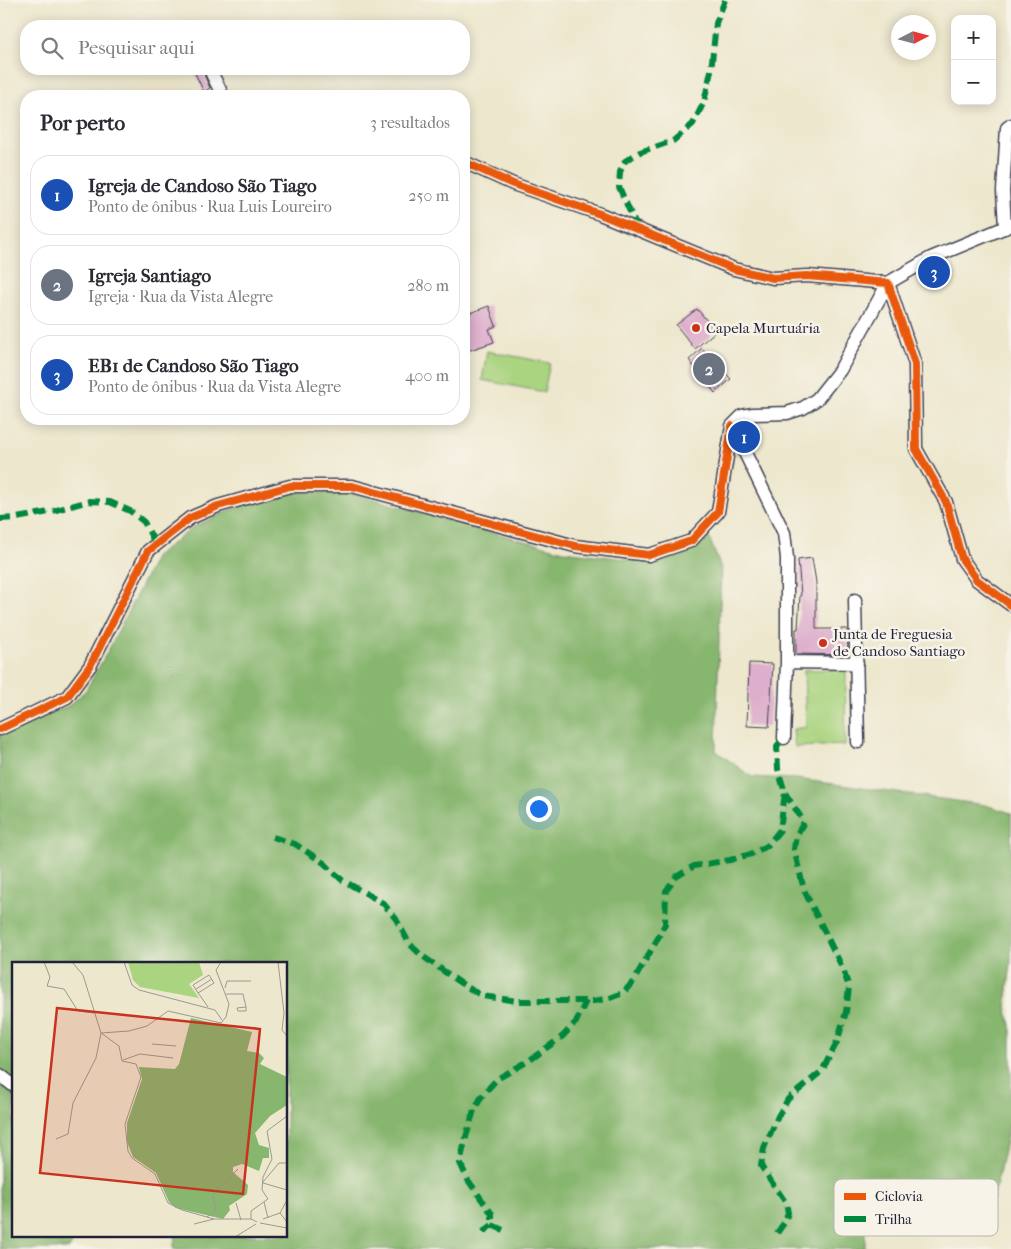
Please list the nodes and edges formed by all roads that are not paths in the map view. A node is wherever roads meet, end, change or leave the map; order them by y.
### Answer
1 (212, 75) edge
2 (220, 90) edge
3 (1011, 125) edge
4 (470, 165) edge
5 (1008, 227) edge
6 (888, 283) junction
7 (732, 426) junction
8 (855, 600) dead end
9 (1011, 605) edge
10 (787, 662) junction
11 (857, 664) junction
12 (0, 729) edge
13 (784, 738) dead end
14 (858, 742) dead end
15 (0, 1075) edge
16 (12, 1084) edge

1 - 2 street
3 - 5 street
4 - 6 street
5 - 6 street
6 - 7 street
6 - 9 street
7 - 10 street
7 - 12 street
8 - 11 street
10 - 11 street
10 - 13 street
11 - 14 street
15 - 16 street

